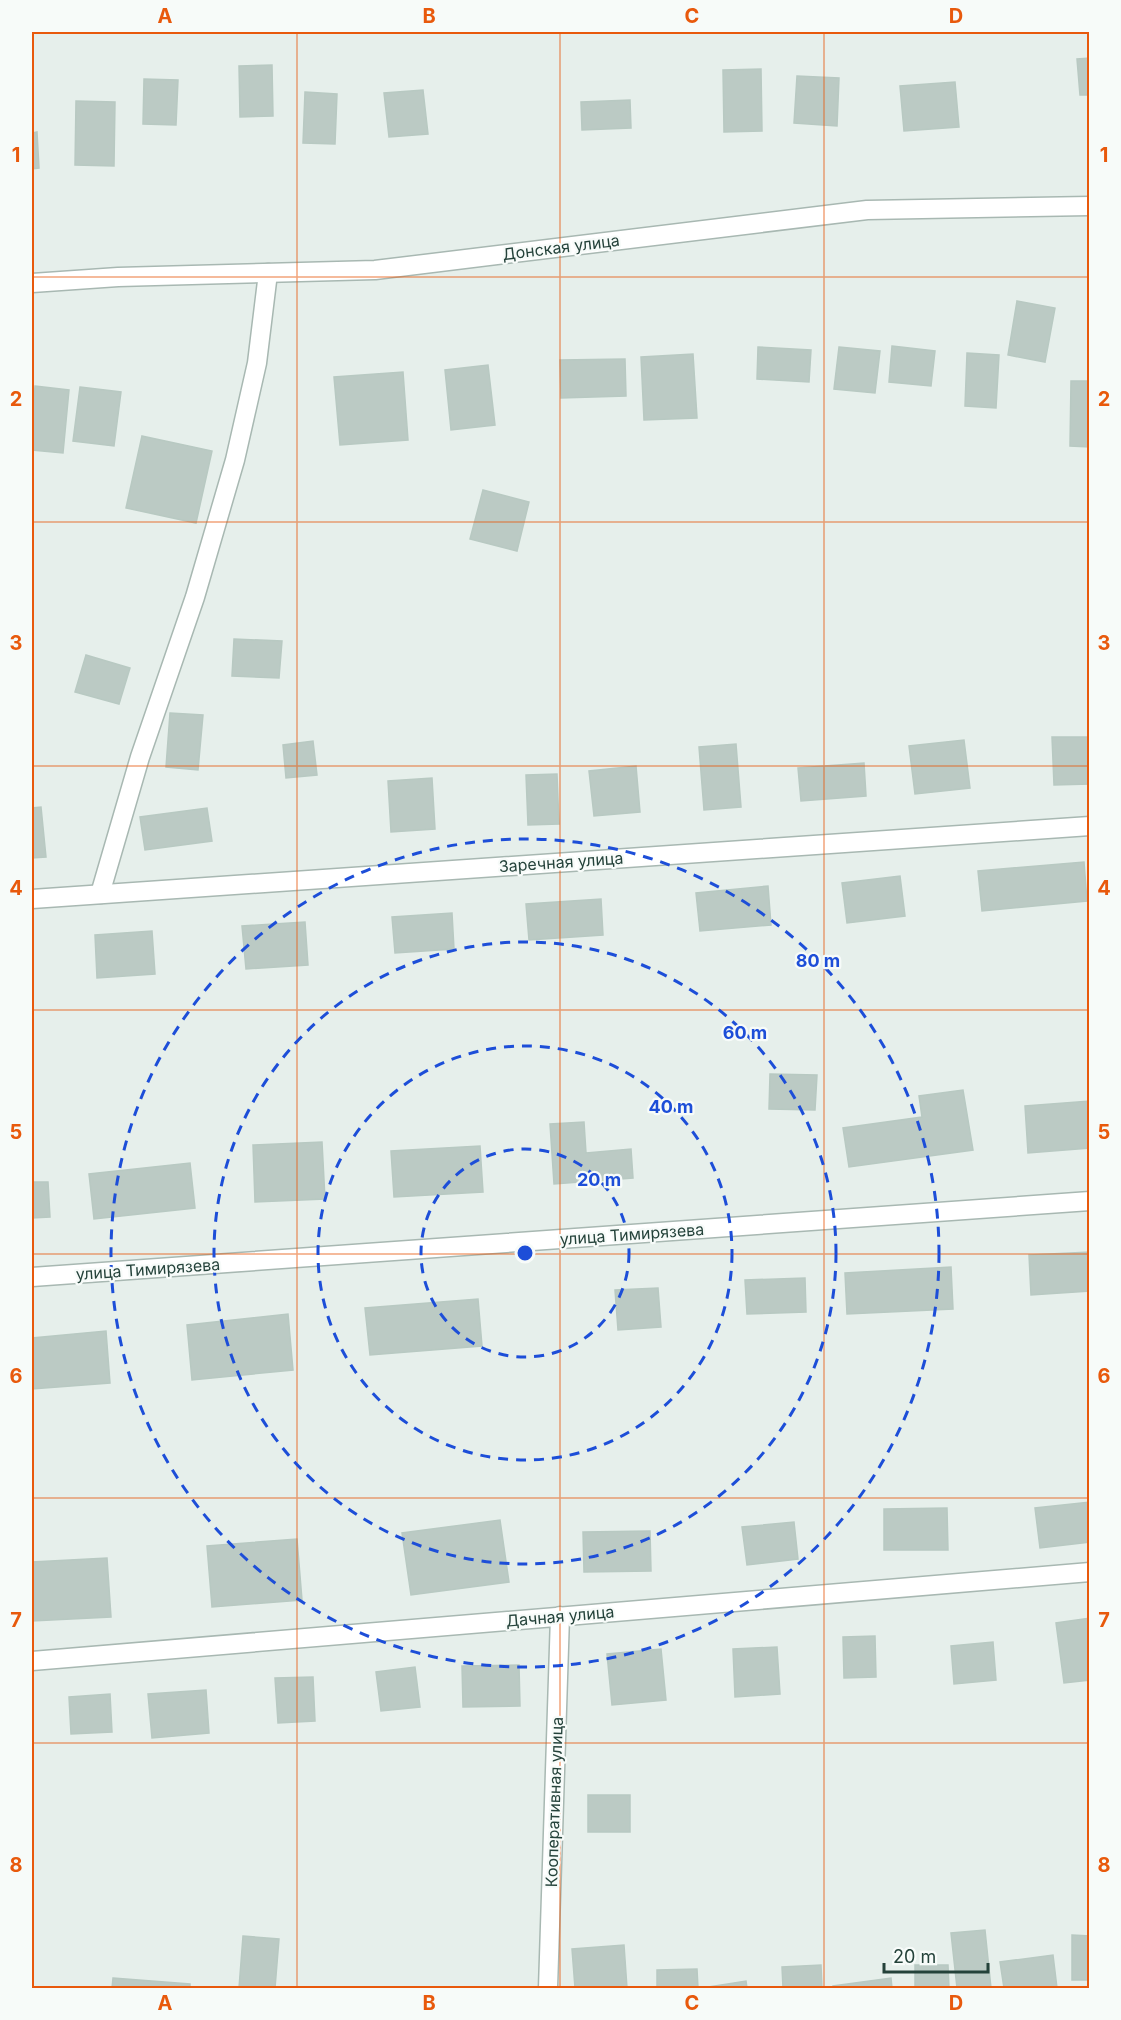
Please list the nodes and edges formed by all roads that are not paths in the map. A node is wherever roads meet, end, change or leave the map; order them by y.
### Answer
1 (1089, 206) edge
2 (268, 273) junction
3 (32, 283) edge
4 (1089, 826) edge
5 (100, 894) junction
6 (32, 899) edge
7 (1089, 1201) edge
8 (32, 1277) edge
9 (1089, 1572) edge
10 (560, 1616) junction
11 (32, 1661) edge
12 (548, 1989) edge

1 - 2 street, Донская улица
2 - 3 street, Донская улица
2 - 5 street
4 - 5 street, Заречная улица
5 - 6 street, Заречная улица
7 - 8 street, улица Тимирязева
9 - 10 street, Дачная улица
10 - 11 street, Дачная улица
10 - 12 street, Кооперативная улица

